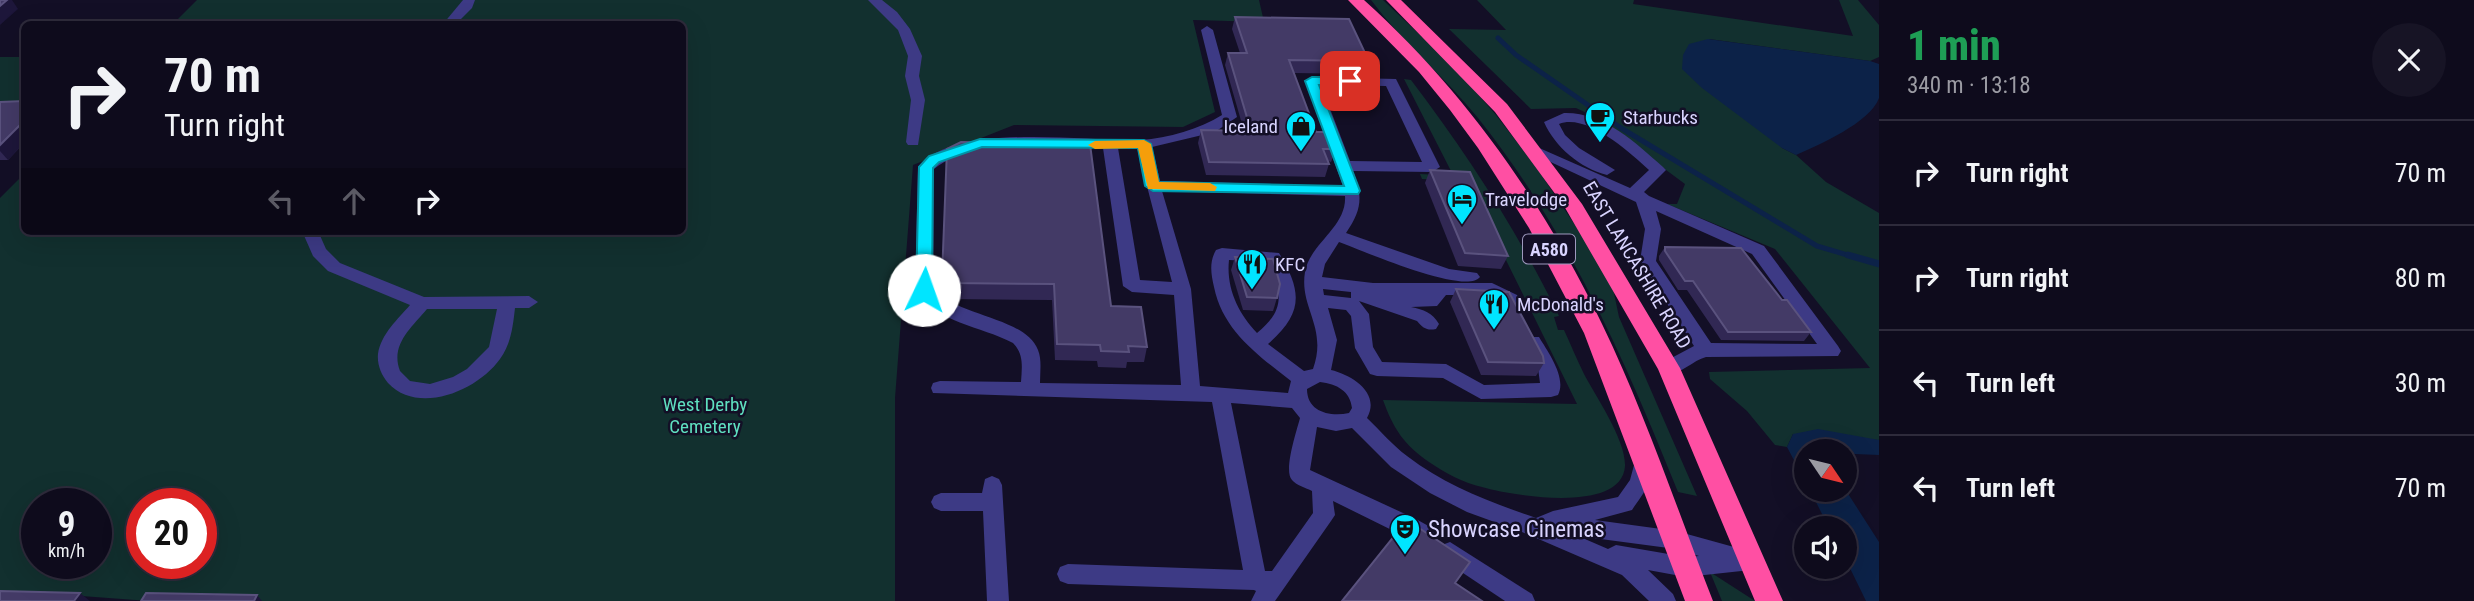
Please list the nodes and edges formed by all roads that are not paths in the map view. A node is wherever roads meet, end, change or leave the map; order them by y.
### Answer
1 (469, 0) edge
2 (874, 0) edge
3 (1355, 0) edge
4 (1366, 0) edge
5 (1392, 0) edge
6 (452, 21) edge
7 (1382, 23) junction
8 (1207, 30) dead end
9 (914, 142) dead end
10 (1144, 144) junction
11 (1110, 145) junction
12 (1532, 150) junction
13 (1344, 166) junction
14 (1153, 186) junction
15 (1353, 191) junction
16 (1639, 193) junction
17 (312, 235) edge
18 (1335, 235) junction
19 (1492, 278) dead end
20 (1182, 289) junction
21 (1314, 290) junction
22 (507, 302) junction
23 (528, 302) dead end
24 (422, 303) junction
25 (1430, 324) dead end
26 (1257, 343) junction
27 (1706, 350) junction
28 (1669, 368) junction
29 (1312, 377) junction
30 (940, 388) dead end
31 (1030, 389) junction
32 (1191, 393) junction
33 (1220, 394) junction
34 (1305, 408) junction
35 (1356, 419) junction
36 (1645, 456) junction
37 (1322, 488) junction
38 (941, 502) dead end
39 (1529, 524) junction
40 (1676, 540) junction
41 (1589, 550) junction
42 (1752, 562) junction
43 (1686, 566) junction
44 (1068, 575) dead end
45 (1265, 588) edge
46 (998, 601) edge
47 (1524, 601) edge
48 (1665, 601) edge
49 (1699, 601) edge
50 (1769, 601) edge

1 - 6 street
2 - 9 street
3 - 7 highway, A580
4 - 7 highway
5 - 12 highway, EAST LANCASHIRE ROAD / A580
7 - 36 highway, A580
8 - 10 street
10 - 11 street
10 - 14 street
11 - 20 street
11 - 31 street
12 - 16 street
12 - 28 highway, EAST LANCASHIRE ROAD / A580
13 - 13 street
13 - 15 street
14 - 15 street
14 - 20 street
15 - 18 street
16 - 16 street
16 - 27 street
16 - 27 street
17 - 24 street
18 - 19 street
18 - 21 street
20 - 32 street
21 - 21 street
21 - 25 street
21 - 29 street
22 - 23 street
22 - 24 street
22 - 24 street
26 - 26 street
26 - 29 street
27 - 28 street
28 - 42 highway, EAST LANCASHIRE ROAD / A580
29 - 34 street
29 - 35 street
30 - 31 street
31 - 32 street
32 - 33 street
33 - 34 street
33 - 45 street
34 - 35 street
34 - 37 street
35 - 39 street
36 - 39 street
36 - 40 highway, A580
37 - 45 street
37 - 47 street
38 - 46 street
39 - 40 street
39 - 41 street
40 - 42 street
40 - 43 highway, A580
41 - 43 street
41 - 48 street
42 - 43 street
42 - 50 highway, EAST LANCASHIRE ROAD / A580
43 - 49 highway, A580
44 - 45 street

